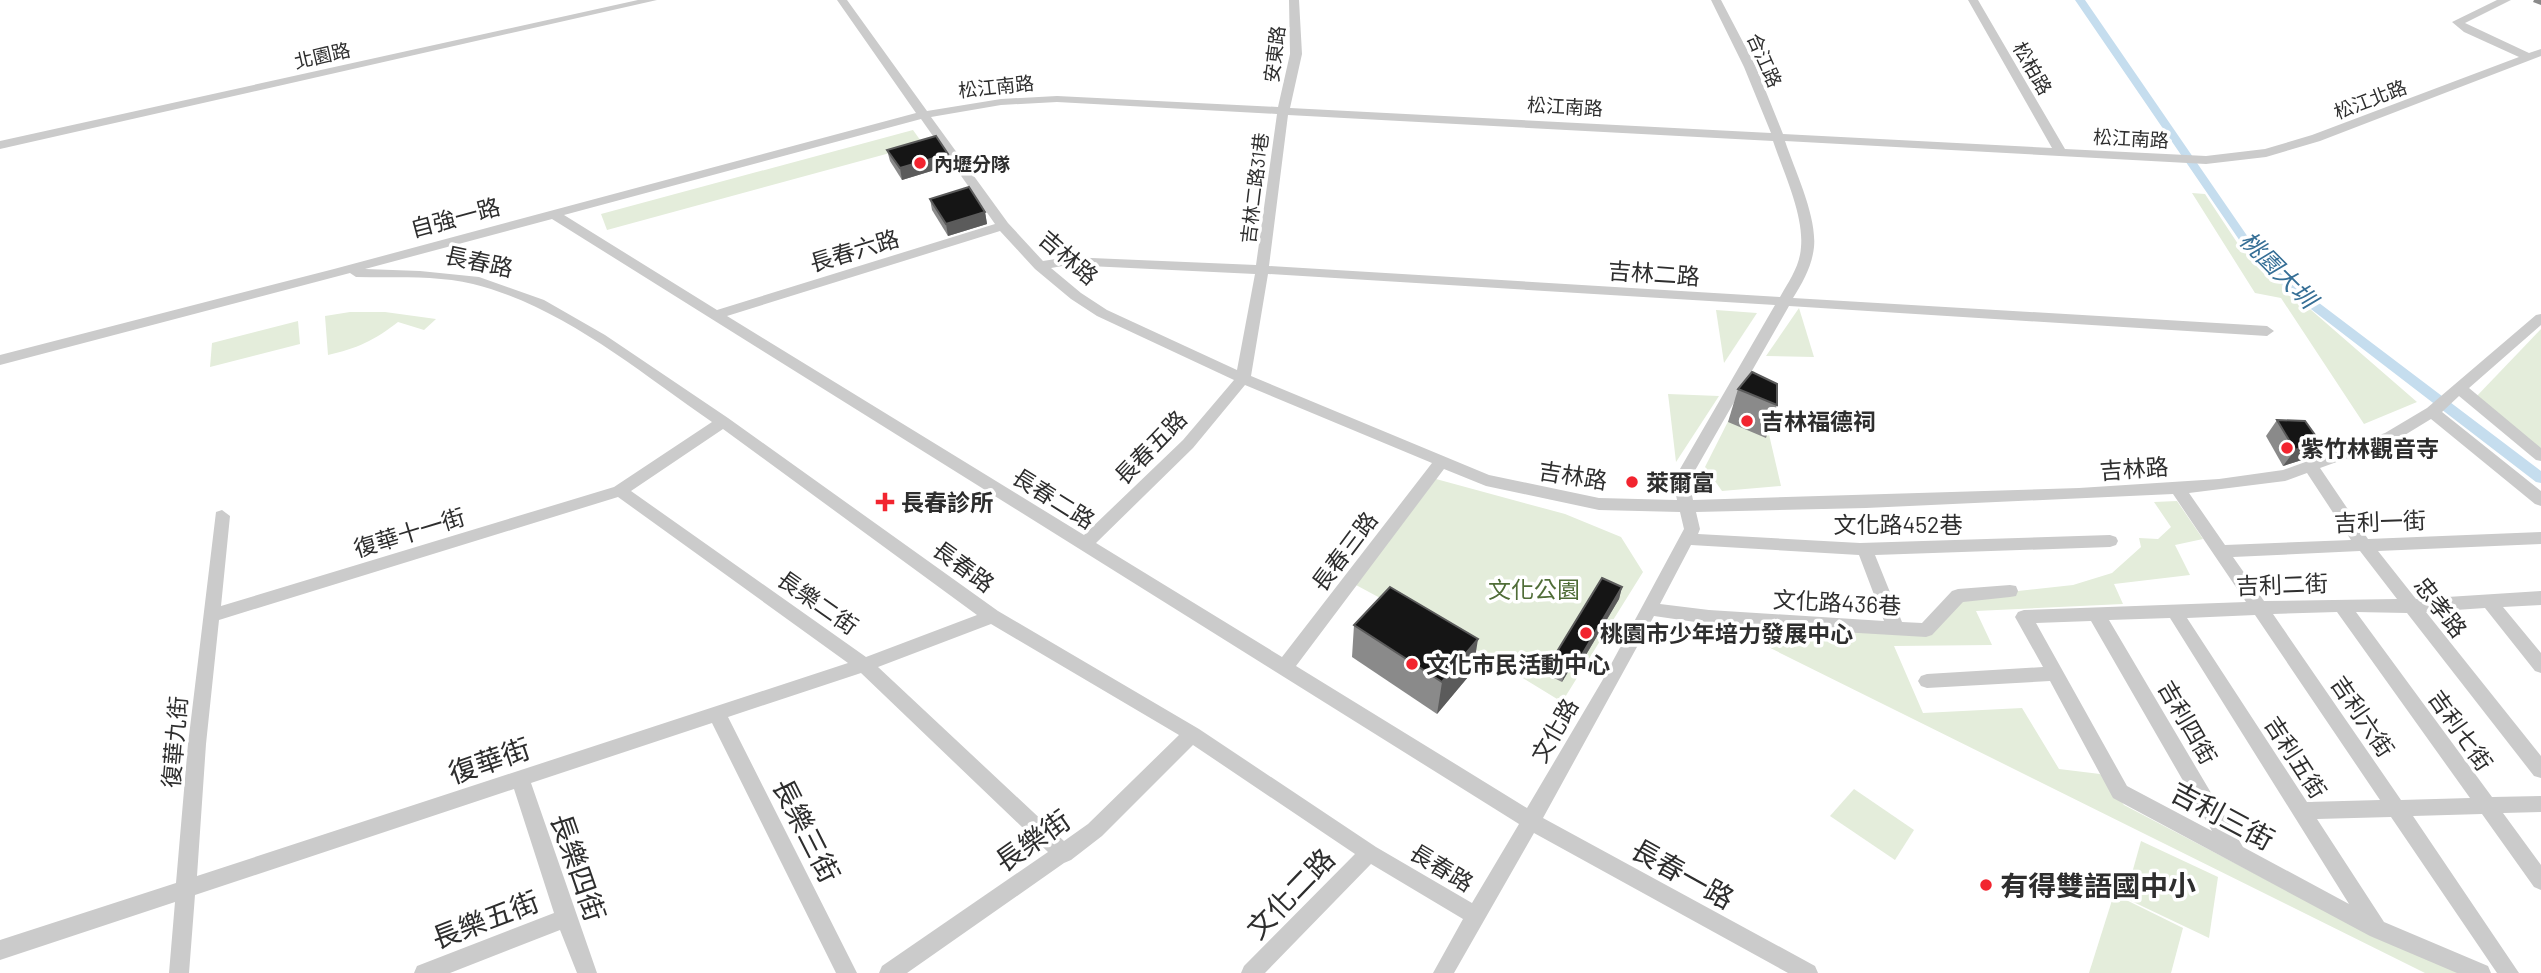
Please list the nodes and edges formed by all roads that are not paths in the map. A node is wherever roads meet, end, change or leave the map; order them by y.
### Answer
1 (652, 0) edge
2 (842, 0) edge
3 (1294, 0) edge
4 (1716, 0) edge
5 (1973, 0) edge
6 (2506, 0) edge
7 (2535, 55) edge
8 (1283, 111) junction
9 (922, 115) junction
10 (1778, 137) junction
11 (0, 145) edge
12 (2061, 153) junction
13 (2206, 160) joint
14 (553, 214) junction
15 (1003, 226) junction
16 (1040, 266) junction
17 (1262, 270) junction
18 (339, 272) junction
19 (1782, 303) junction
20 (718, 314) junction
21 (2541, 318) edge
22 (2267, 331) dead end
23 (0, 360) edge
24 (1243, 378) junction
25 (2444, 402) junction
26 (723, 422) junction
27 (2541, 456) edge
28 (1441, 462) junction
29 (2311, 467) junction
30 (2177, 487) junction
31 (620, 491) junction
32 (2541, 500) edge
33 (1688, 506) junction
34 (222, 516) dead end
35 (2541, 538) edge
36 (1686, 539) junction
37 (2110, 541) dead end
38 (1085, 544) junction
39 (2363, 544) junction
40 (1865, 549) junction
41 (2221, 551) junction
42 (2010, 591) dead end
43 (2541, 598) edge
44 (2488, 600) junction
45 (2342, 605) junction
46 (2410, 606) junction
47 (2260, 608) junction
48 (1648, 609) junction
49 (2174, 611) junction
50 (2096, 614) junction
51 (211, 616) junction
52 (992, 616) junction
53 (2024, 617) joint
54 (1896, 629) junction
55 (864, 664) junction
56 (2541, 666) edge
57 (1284, 668) junction
58 (2055, 674) junction
59 (1927, 681) dead end
60 (716, 712) junction
61 (1192, 734) junction
62 (2541, 770) edge
63 (520, 779) junction
64 (2541, 804) edge
65 (2485, 806) junction
66 (2398, 810) junction
67 (2301, 811) junction
68 (1531, 821) junction
69 (1368, 853) junction
70 (1063, 854) junction
71 (2237, 854) junction
72 (2541, 881) edge
73 (185, 890) junction
74 (1474, 915) junction
75 (566, 918) junction
76 (2377, 929) junction
77 (0, 950) edge
78 (179, 973) edge
79 (424, 973) edge
80 (587, 973) edge
81 (847, 973) edge
82 (889, 973) edge
83 (1251, 973) edge
84 (1443, 973) edge
85 (1808, 973) edge
86 (2481, 973) edge
87 (2509, 973) edge

1 - 11 street, 北園路
2 - 9 street, 吉林路
3 - 8 street, 安東路
4 - 10 street, 合江路
5 - 12 street, 松柏路
6 - 7 street
7 - 13 street, 松江北路
8 - 9 street, 松江南路
8 - 10 street, 松江南路
8 - 17 street, 吉林二路31巷
9 - 14 street, 自強一路
9 - 15 street, 吉林路
10 - 12 street, 松江南路
10 - 19 street, 合江路
12 - 13 street, 松江南路
14 - 18 street, 自強一路
14 - 20 street, 長春二路
15 - 16 street, 吉林路
15 - 20 street, 長春六路
16 - 17 street, 吉林二路
16 - 24 street, 吉林路
17 - 19 street, 吉林二路
17 - 24 street, 吉林二路31巷
18 - 23 street, 自強一路
18 - 26 street, 長春路
19 - 22 street, 吉林二路
19 - 33 street, 文化路
20 - 38 street, 長春二路
21 - 25 street, 吉林路
24 - 28 street, 吉林路
24 - 38 street, 長春五路
25 - 27 street
25 - 29 street, 吉林路
25 - 32 street
26 - 31 street
26 - 52 street, 長春路
28 - 33 street, 吉林路
28 - 57 street, 長春三路
29 - 30 street, 吉林路
29 - 39 street, 忠孝路
30 - 33 street, 吉林路
30 - 41 street, 吉利六街
31 - 51 street, 復華十一街
31 - 55 street, 長樂二街
33 - 36 street, 文化路
34 - 51 street, 復華九街
35 - 39 street, 吉利一街
36 - 40 street, 文化路452巷
36 - 48 street, 文化路
37 - 40 street, 文化路452巷
38 - 57 street, 長春二路
39 - 41 street, 吉利一街
39 - 46 street, 忠孝路
40 - 54 street
41 - 47 street, 吉利六街
42 - 54 street, 文化路436巷
43 - 44 street, 吉利二街
44 - 46 street, 吉利二街
44 - 56 street
45 - 46 street, 吉利二街
45 - 47 street, 吉利二街
45 - 65 street, 吉利七街
46 - 62 street, 忠孝路
47 - 49 street, 吉利二街
47 - 66 street, 吉利六街
48 - 54 street, 文化路436巷
48 - 68 street, 文化路
49 - 50 street, 吉利二街
49 - 67 street, 吉利五街
50 - 53 street, 吉利二街
50 - 71 street, 吉利四街
51 - 73 street, 復華九街
52 - 55 street, 復華街
52 - 61 street, 長春路
53 - 58 street, 吉利三街
55 - 60 street, 復華街
55 - 70 street, 長樂二街
57 - 68 street, 長春二路
58 - 59 street
58 - 71 street, 吉利三街
60 - 63 street, 復華街
60 - 81 street, 長樂三街
61 - 69 street, 長春路
61 - 70 street, 長樂街
63 - 73 street, 復華街
63 - 75 street, 長樂四街
64 - 65 street
65 - 66 street
65 - 72 street, 吉利七街
66 - 67 street
66 - 87 street, 吉利六街
67 - 76 street, 吉利五街
68 - 74 street, 文化路
68 - 85 street, 長春一路
69 - 74 street, 長春路
69 - 83 street, 文化二路
70 - 82 street, 長樂街
71 - 76 street, 吉利三街
73 - 77 street, 復華街
73 - 78 street, 復華九街
74 - 84 street, 文化路
75 - 79 street, 長樂五街
75 - 80 street, 長樂四街
76 - 86 street, 吉利三街

